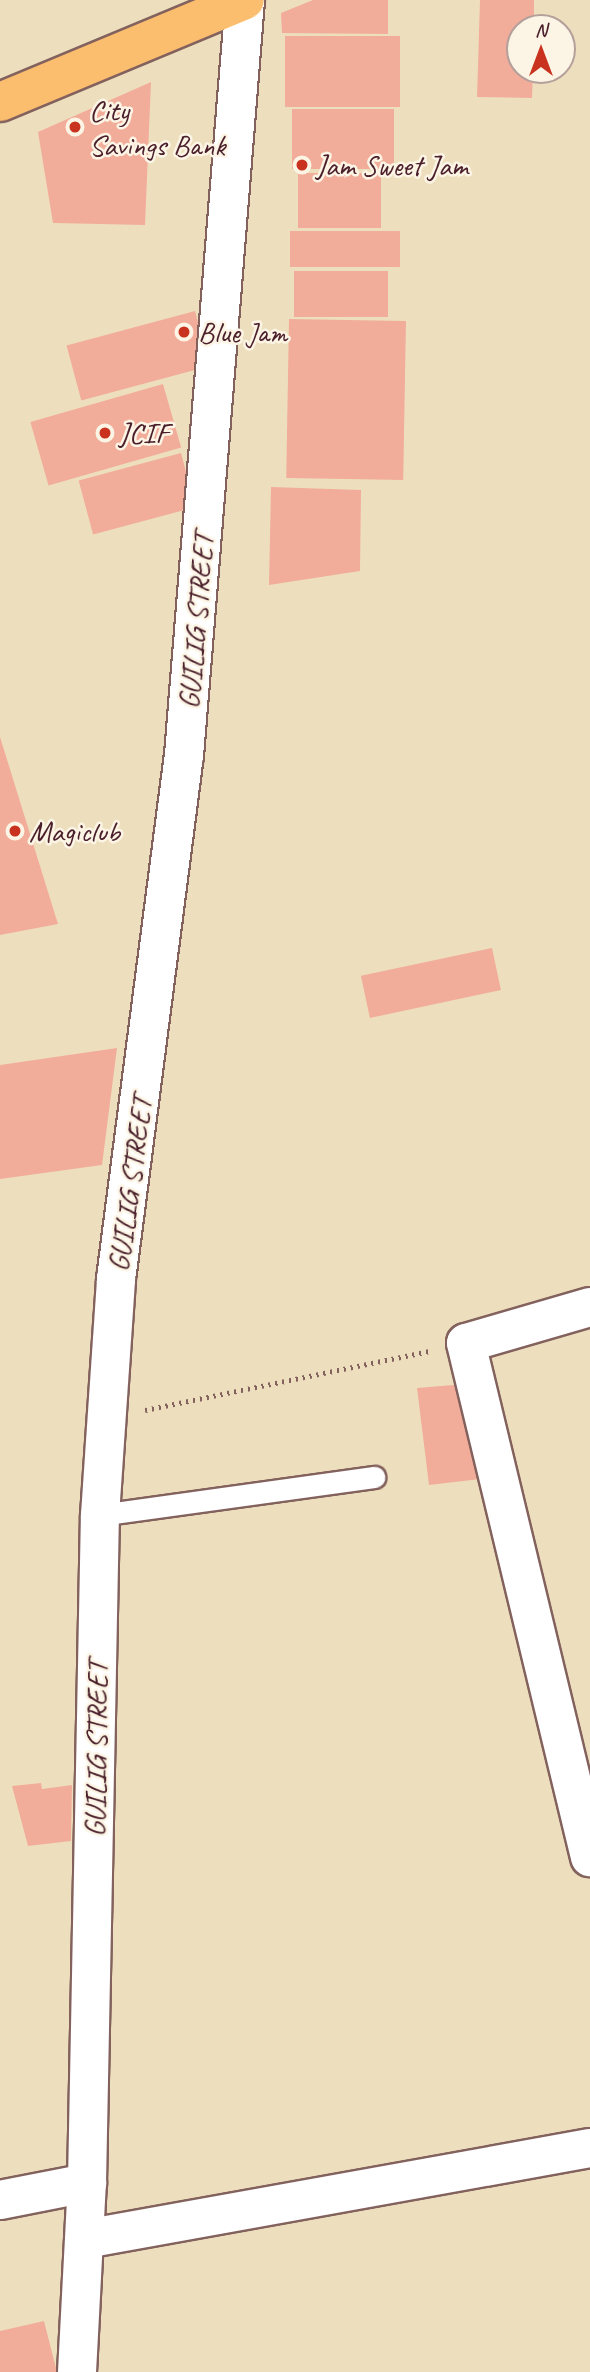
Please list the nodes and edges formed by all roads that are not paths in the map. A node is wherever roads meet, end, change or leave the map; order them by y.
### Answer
1 (245, 0) edge
2 (0, 102) edge
3 (590, 1307) edge
4 (374, 1477) dead end
5 (100, 1516) junction
6 (590, 1857) edge
7 (590, 2148) edge
8 (87, 2183) junction
9 (0, 2200) edge
10 (85, 2239) junction
11 (76, 2372) edge

1 - 2 main road
1 - 5 street, GUILIG STREET
3 - 6 street
4 - 5 lane
5 - 8 street, GUILIG STREET
7 - 10 street
8 - 9 street
8 - 10 street, GUILIG STREET
10 - 11 street, GUILIG STREET

